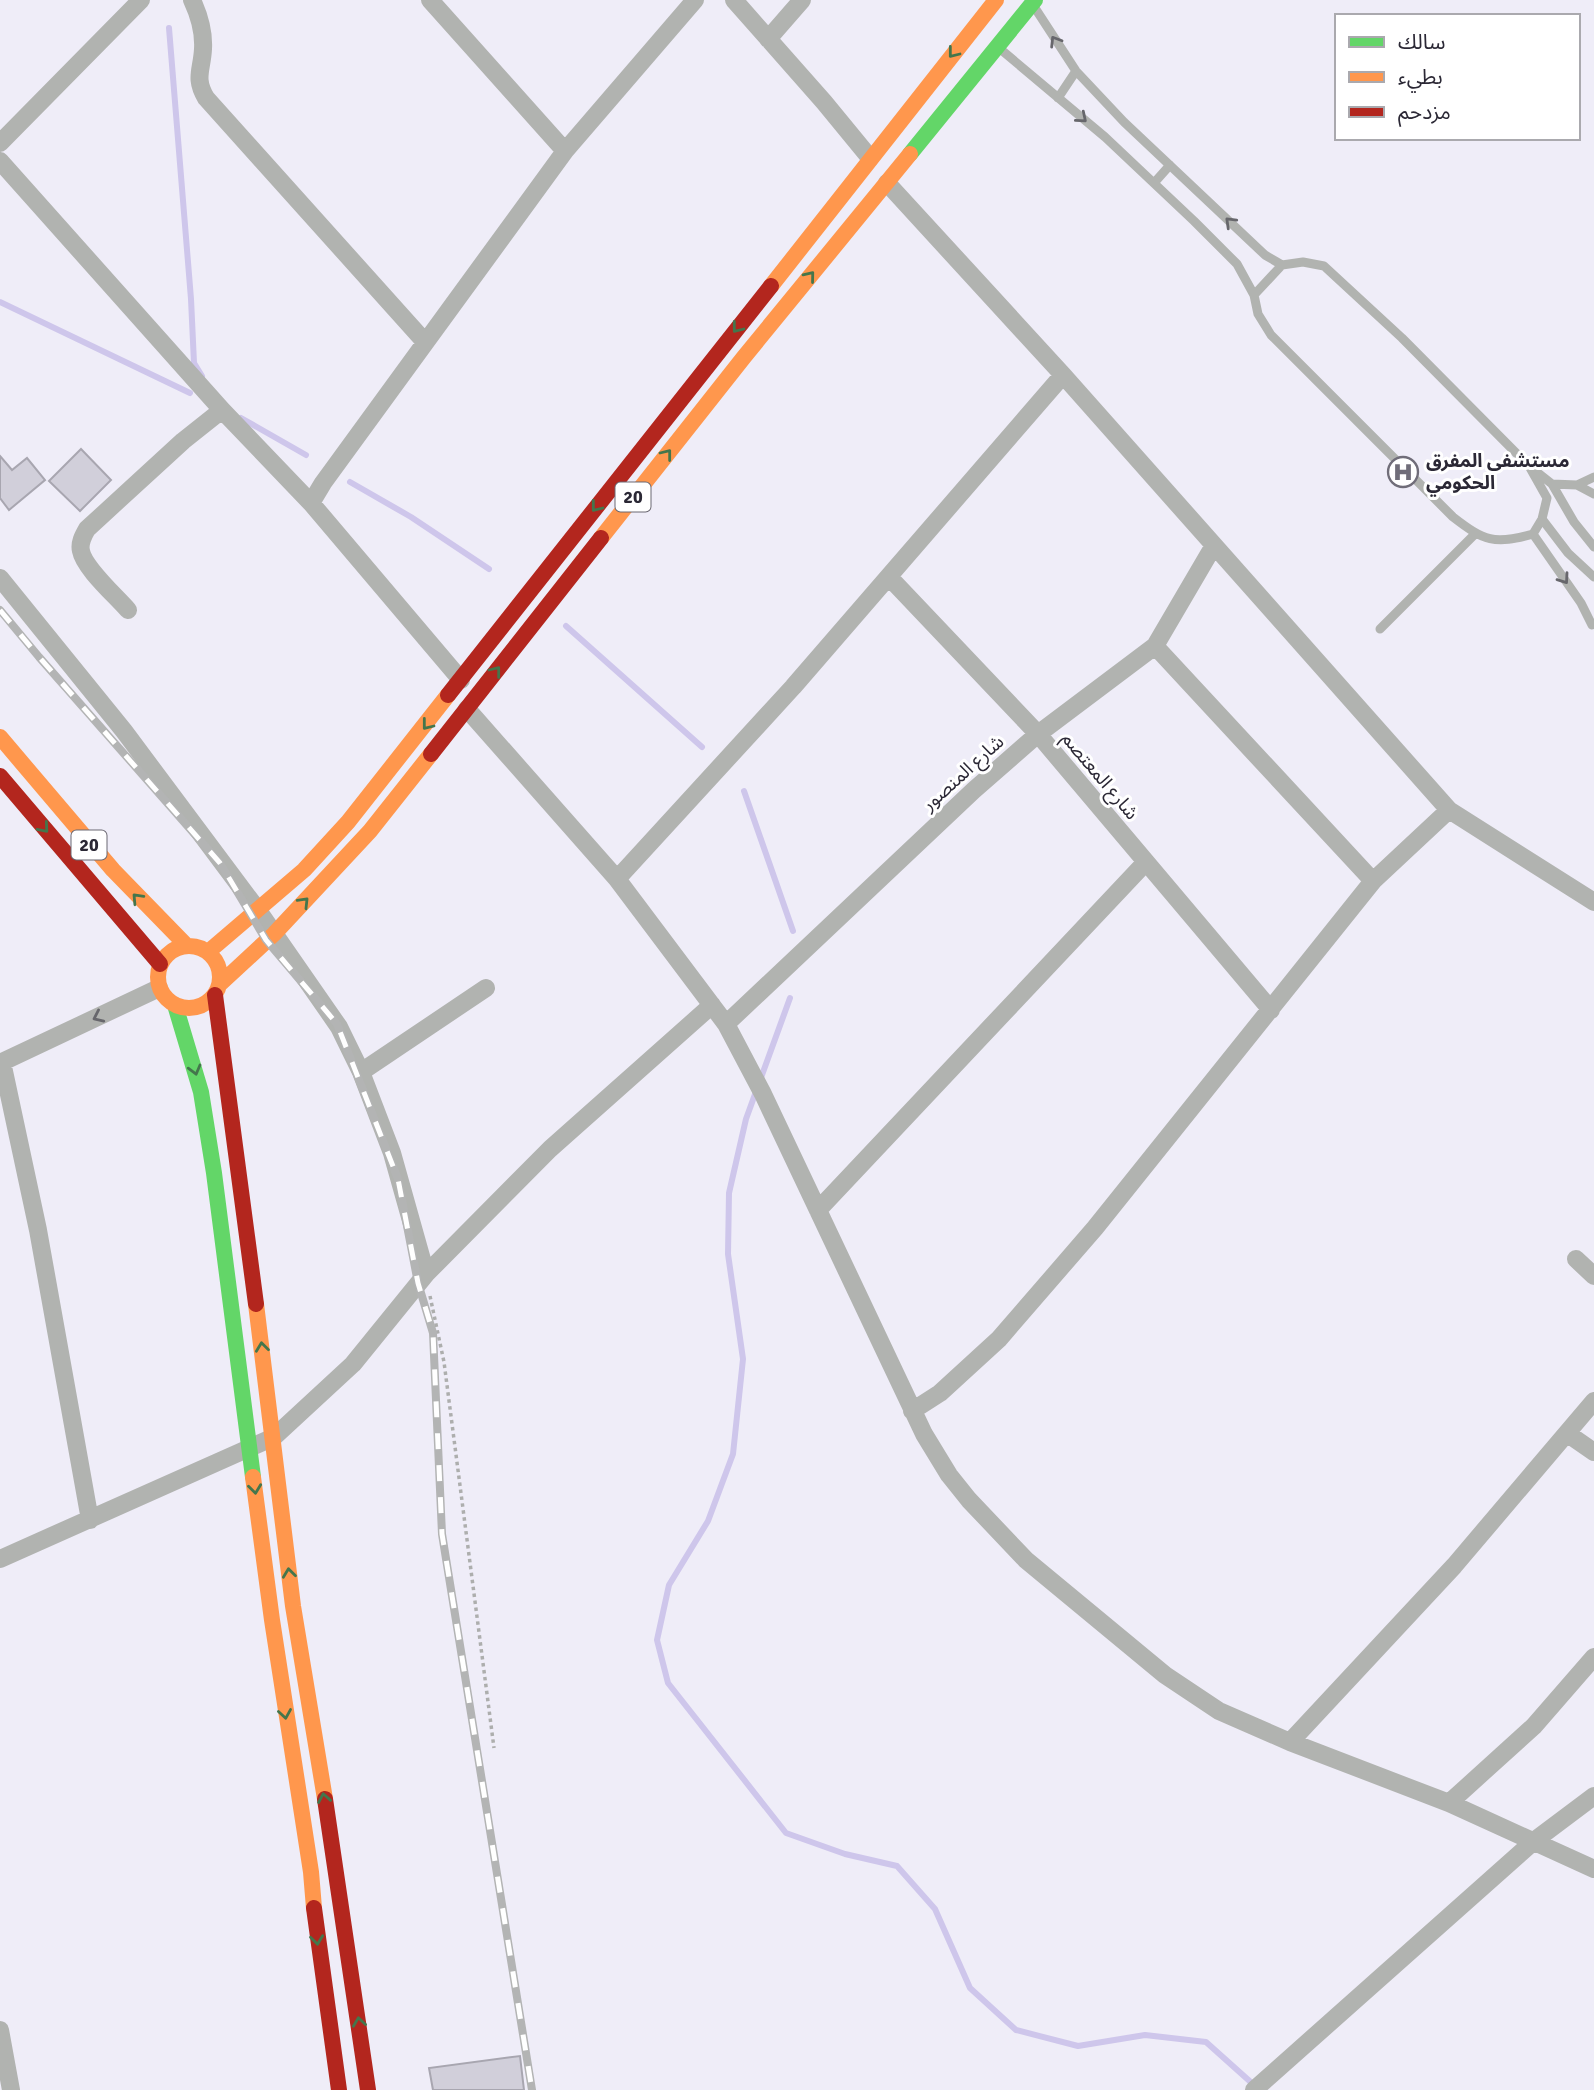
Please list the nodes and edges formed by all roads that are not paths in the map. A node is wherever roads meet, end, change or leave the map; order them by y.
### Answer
1 (141, 0) edge
2 (191, 0) edge
3 (430, 0) edge
4 (695, 0) edge
5 (734, 0) edge
6 (802, 0) edge
7 (996, 0) edge
8 (1032, 1) edge
9 (986, 36) junction
10 (768, 39) junction
11 (1076, 71) junction
12 (1058, 98) junction
13 (0, 143) edge
14 (565, 151) junction
15 (870, 158) junction
16 (0, 160) edge
17 (1170, 165) junction
18 (887, 183) junction
19 (1154, 183) junction
20 (1282, 265) junction
21 (1254, 295) junction
22 (425, 342) junction
23 (1063, 375) junction
24 (222, 410) junction
25 (1529, 466) junction
26 (1594, 477) edge
27 (1552, 484) junction
28 (1577, 485) junction
29 (1594, 494) edge
30 (311, 503) junction
31 (1542, 519) junction
32 (1475, 534) junction
33 (1533, 534) junction
34 (1213, 547) junction
35 (1594, 547) edge
36 (889, 577) junction
37 (1594, 577) edge
38 (0, 578) edge
39 (128, 610) dead end
40 (1594, 625) edge
41 (1380, 629) dead end
42 (1155, 646) junction
43 (461, 680) junction
44 (467, 709) junction
45 (1038, 734) junction
46 (0, 737) edge
47 (2, 781) edge
48 (1449, 810) junction
49 (1145, 863) junction
50 (617, 879) junction
51 (1373, 881) junction
52 (1594, 902) edge
53 (257, 909) junction
54 (274, 934) junction
55 (186, 946) junction
56 (208, 952) junction
57 (160, 964) junction
58 (159, 988) junction
59 (486, 988) dead end
60 (217, 989) junction
61 (712, 1004) junction
62 (175, 1005) junction
63 (1270, 1010) junction
64 (726, 1024) junction
65 (1, 1062) edge
66 (361, 1072) junction
67 (818, 1210) junction
68 (1576, 1259) dead end
69 (426, 1274) junction
70 (1594, 1276) edge
71 (1594, 1401) edge
72 (912, 1411) junction
73 (1568, 1434) junction
74 (274, 1437) junction
75 (251, 1449) junction
76 (1594, 1452) edge
77 (90, 1520) junction
78 (0, 1559) edge
79 (1594, 1657) edge
80 (1290, 1742) junction
81 (1594, 1796) edge
82 (1449, 1803) junction
83 (1534, 1841) junction
84 (1594, 1869) edge
85 (336, 1870) junction
86 (311, 1872) junction
87 (0, 2030) edge
88 (11, 2090) edge
89 (339, 2090) edge
90 (368, 2090) edge
91 (1254, 2090) edge

1 - 13 street
2 - 22 street
3 - 14 street
4 - 14 street
5 - 10 street
6 - 10 street
7 - 9 main road, 20
8 - 9 main road, 20
11 -> 8 lane
9 - 12 lane
9 -> 15 main road, 20
9 - 18 main road, 20
10 - 15 street
11 - 12 lane
11 - 17 lane
12 -> 19 lane
14 - 22 street
15 -> 43 main road, 20
16 - 24 street
17 - 19 lane
20 -> 17 lane
18 - 23 street
44 -> 18 main road, 20
19 - 21 lane
20 - 21 lane
20 - 25 lane
21 - 32 lane
22 - 30 street
23 - 34 street
23 - 36 street
24 - 30 street
24 - 39 street
25 - 27 lane
25 - 31 lane
26 - 28 lane
27 - 28 lane
27 - 35 lane
28 - 29 lane
30 - 43 street
31 - 33 lane
31 - 37 lane
32 - 33 lane
32 - 41 lane
33 -> 40 lane
34 - 42 street, شارع المنصور
34 - 48 street
36 - 45 street, شارع المعتصم
36 - 50 street
38 - 53 street
42 - 45 street, شارع المنصور
42 - 51 street
43 -> 53 main road, 20
44 - 50 street
54 -> 44 main road, 20
45 - 49 street, شارع المعتصم
45 - 64 street, شارع المنصور
55 -> 46 main road, 20
47 -> 57 main road, 20
48 - 51 street
48 - 52 street
49 - 63 street, شارع المعتصم
49 - 67 street
50 - 61 street
51 - 63 street
53 - 54 street
53 - 56 main road, 20
54 - 60 main road, 20
54 - 66 street
55 - 56 main road, 20
55 - 57 main road
56 - 60 main road
57 - 58 main road
58 - 62 main road
58 -> 65 street
59 - 66 street
60 - 62 main road, 20
74 -> 60 main road
61 - 64 street
61 - 69 street
62 -> 75 main road
63 - 72 street
64 - 67 street
65 - 77 street
66 - 69 street
67 - 72 street
68 - 70 street
69 - 74 street
71 - 73 street
72 - 80 street
73 - 76 street
73 - 80 street
74 - 75 street
85 -> 74 main road
75 - 77 street
75 -> 86 main road
77 - 78 street
79 - 82 street
80 - 82 street
81 - 83 street
82 - 83 street
83 - 84 street
83 - 91 street
85 - 86 main road
90 -> 85 main road
86 -> 89 main road
87 - 88 street

